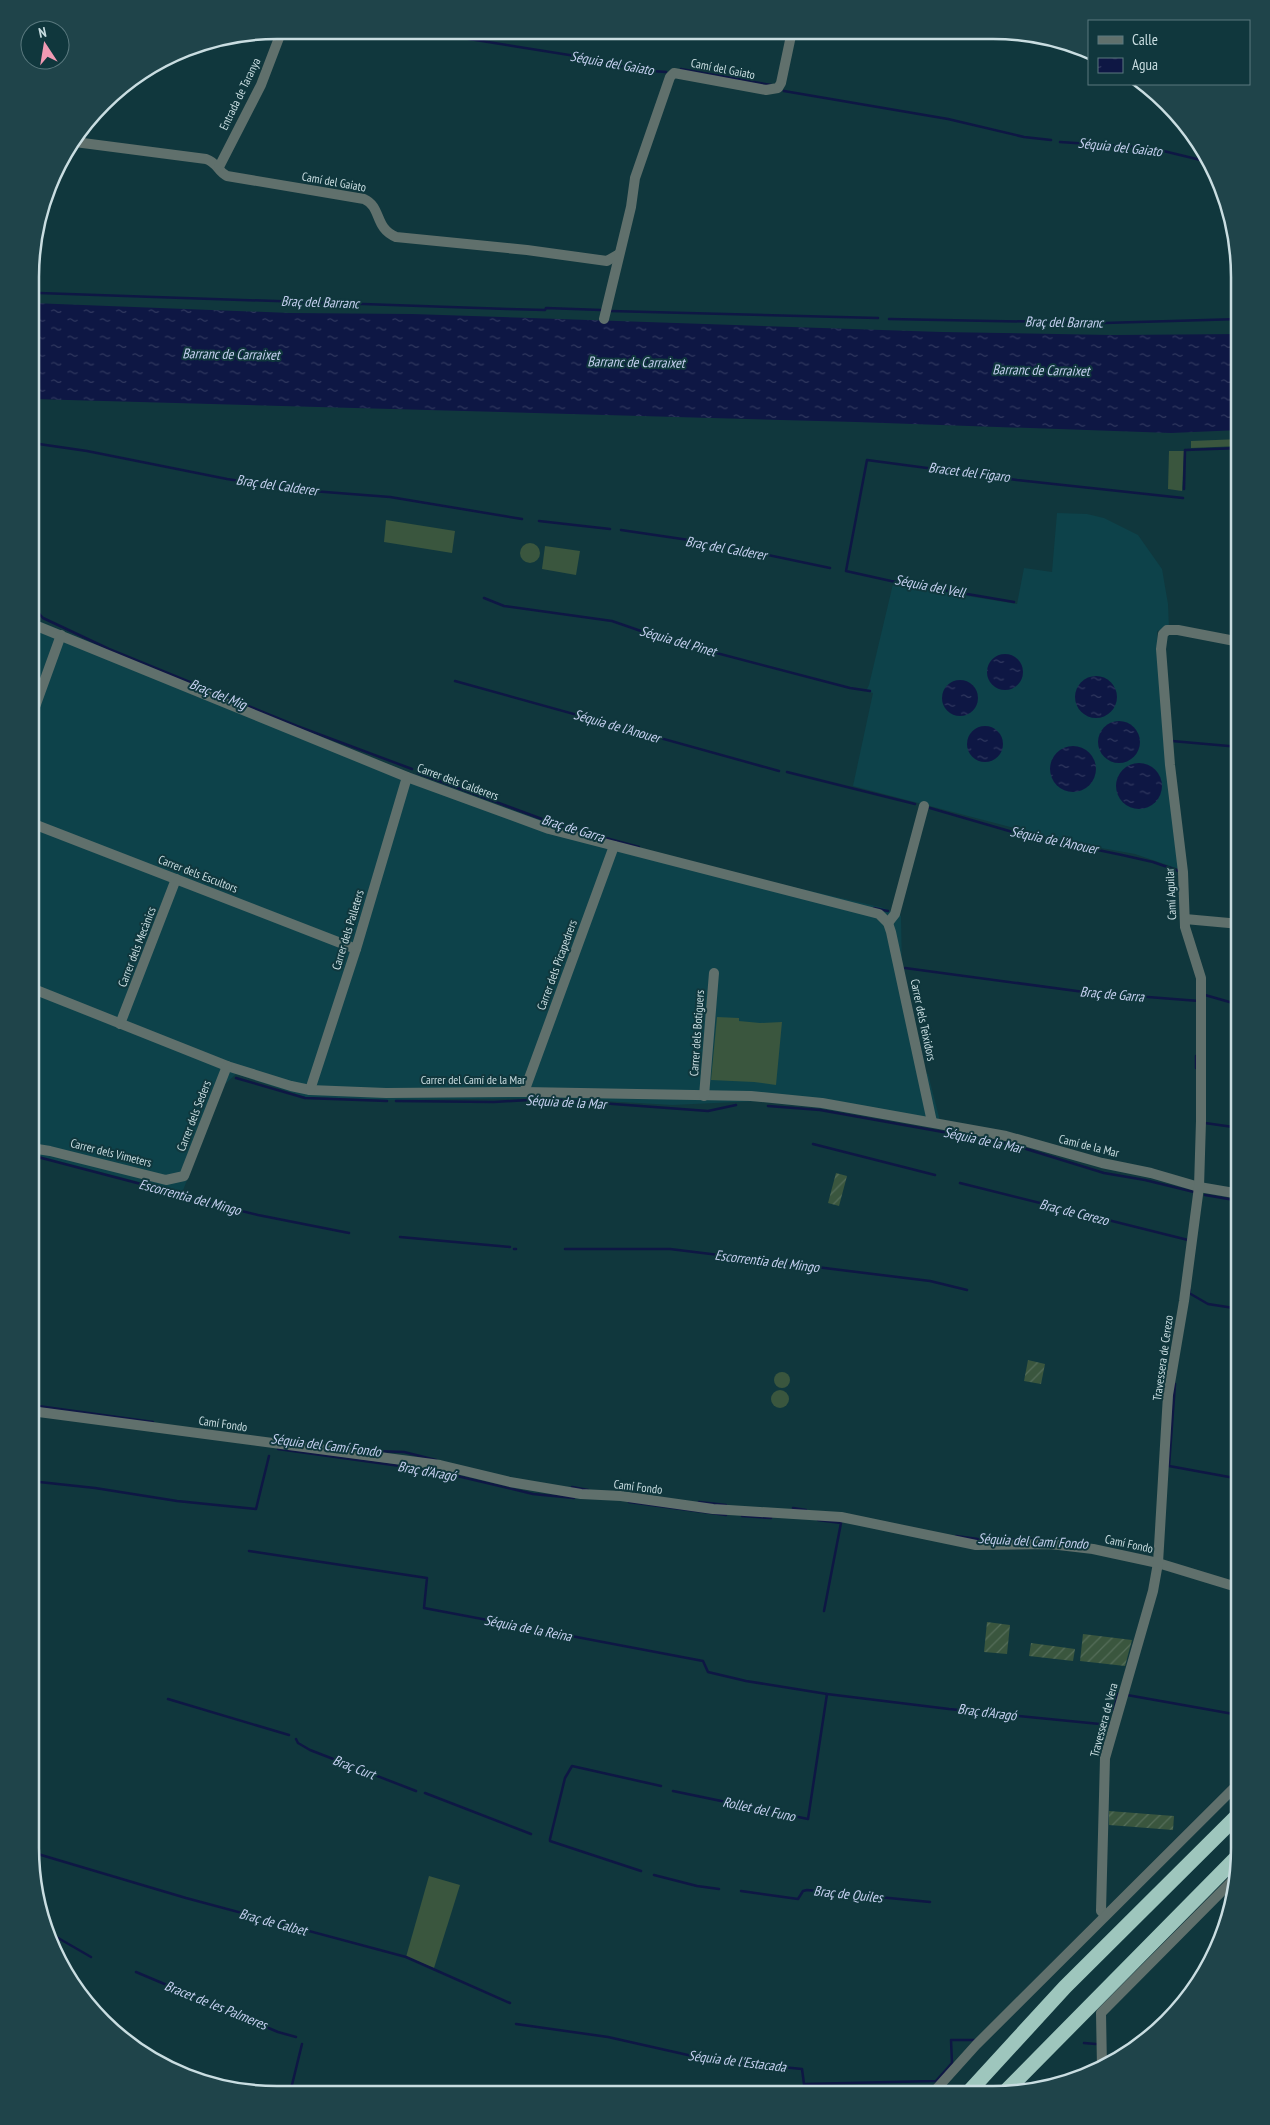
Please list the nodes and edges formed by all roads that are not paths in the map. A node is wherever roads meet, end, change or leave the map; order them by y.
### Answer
1 (279, 39) edge
2 (790, 39) edge
3 (81, 143) edge
4 (219, 167) junction
5 (611, 264) junction
6 (604, 319) dead end
7 (39, 627) edge
8 (62, 635) junction
9 (1231, 640) edge
10 (39, 699) edge
11 (407, 777) junction
12 (924, 806) dead end
13 (39, 826) edge
14 (614, 846) junction
15 (176, 879) junction
16 (1186, 919) junction
17 (888, 923) junction
18 (1231, 923) edge
19 (356, 949) junction
20 (714, 973) dead end
21 (39, 991) edge
22 (120, 1024) junction
23 (227, 1066) junction
24 (310, 1090) junction
25 (524, 1092) junction
26 (704, 1096) junction
27 (932, 1122) junction
28 (39, 1149) edge
29 (184, 1176) joint
30 (1199, 1187) junction
31 (1231, 1192) edge
32 (39, 1412) edge
33 (1158, 1564) junction
34 (1231, 1585) edge
35 (1231, 1792) edge
36 (1231, 1823) edge
37 (1231, 1864) edge
38 (1228, 1885) edge
39 (1105, 1916) junction
40 (1102, 2060) edge
41 (939, 2086) edge
42 (974, 2086) edge
43 (1011, 2086) edge

1 - 4 street, Entrada de Taranya
2 - 5 street, Camí del Gaiato
3 - 4 street, Camí del Gaiato
4 - 5 street, Camí del Gaiato
5 - 6 street
7 - 8 street, Carrer dels Calderers
8 - 10 street
8 - 11 street, Carrer dels Calderers
9 - 16 street, Camí Aguilar
11 - 14 street, Carrer dels Calderers
11 - 19 street, Carrer dels Palleters
12 - 17 street
13 - 15 street, Carrer dels Escultors
14 - 17 street, Carrer dels Calderers
14 - 25 street, Carrer dels Picapedrers
15 - 19 street, Carrer dels Escultors
15 - 22 street, Carrer dels Mecànics
16 - 18 street
16 - 30 street, Camí Aguilar
17 - 27 street, Carrer dels Teixidors
19 - 24 street, Carrer dels Palleters
20 - 26 street, Carrer dels Botiguers
21 - 22 street, Carrer del Camí de la Mar
22 - 23 street, Carrer del Camí de la Mar
23 - 24 street, Carrer del Camí de la Mar
23 - 29 street, Carrer dels Seders
24 - 25 street, Carrer del Camí de la Mar
25 - 26 street, Carrer del Camí de la Mar
26 - 27 street, Carrer del Camí de la Mar
27 - 30 street, Camí de la Mar
28 - 29 street, Carrer dels Vimeters
30 - 31 street, Camí de la Mar
30 - 33 street, Travessera de Cerezo
32 - 33 street, Camí Fondo
33 - 34 street, Camí Fondo
33 - 39 street, Travessera de Vera
35 - 39 street
36 - 42 highway
37 - 43 highway
38 - 40 street
39 - 41 street

